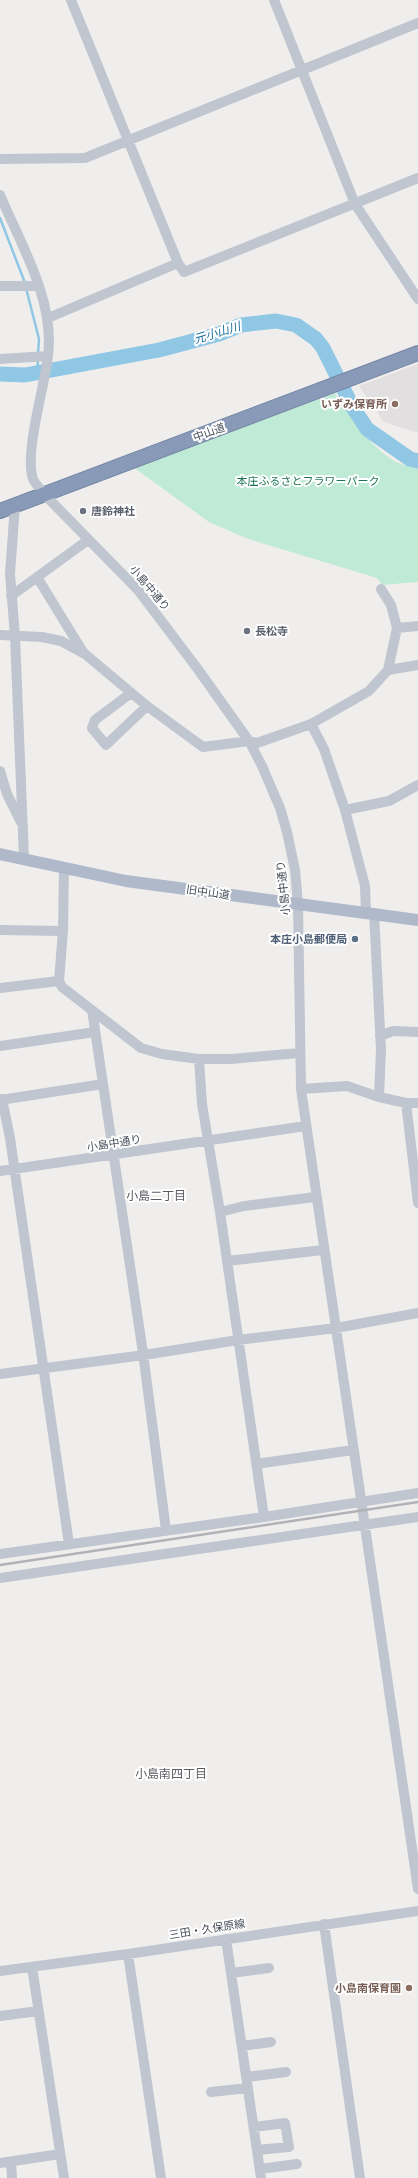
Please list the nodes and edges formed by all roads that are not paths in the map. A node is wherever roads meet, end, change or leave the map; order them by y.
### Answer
1 (71, 0) edge
2 (274, 0) edge
3 (418, 23) edge
4 (302, 70) junction
5 (129, 141) junction
6 (0, 159) edge
7 (418, 178) edge
8 (0, 195) edge
9 (355, 204) junction
10 (178, 263) junction
11 (0, 286) edge
12 (38, 286) junction
13 (418, 299) edge
14 (48, 318) junction
15 (418, 353) edge
16 (0, 359) edge
17 (47, 360) junction
18 (44, 494) junction
19 (15, 505) junction
20 (0, 511) edge
21 (88, 540) junction
22 (37, 577) junction
23 (381, 589) dead end
24 (11, 596) junction
25 (418, 626) edge
26 (397, 628) junction
27 (0, 635) edge
28 (15, 636) junction
29 (85, 654) junction
30 (418, 664) edge
31 (388, 670) junction
32 (131, 692) junction
33 (147, 706) junction
34 (311, 724) junction
35 (249, 741) junction
36 (0, 770) edge
37 (418, 785) edge
38 (345, 810) junction
39 (23, 826) junction
40 (0, 854) edge
41 (24, 858) junction
42 (64, 868) junction
43 (298, 904) junction
44 (370, 913) junction
45 (418, 920) edge
46 (0, 930) edge
47 (63, 931) junction
48 (59, 981) junction
49 (0, 988) edge
50 (92, 1010) junction
51 (95, 1032) junction
52 (418, 1032) edge
53 (380, 1036) junction
54 (0, 1046) edge
55 (299, 1053) junction
56 (199, 1059) junction
57 (103, 1084) junction
58 (301, 1089) junction
59 (379, 1097) junction
60 (1, 1100) edge
61 (406, 1103) junction
62 (418, 1103) edge
63 (306, 1126) junction
64 (208, 1140) junction
65 (113, 1155) junction
66 (15, 1169) junction
67 (0, 1171) edge
68 (315, 1197) junction
69 (418, 1203) edge
70 (220, 1212) junction
71 (323, 1250) junction
72 (227, 1261) junction
73 (418, 1314) edge
74 (336, 1328) junction
75 (238, 1340) junction
76 (144, 1355) junction
77 (44, 1367) junction
78 (0, 1374) edge
79 (353, 1450) junction
80 (256, 1464) junction
81 (418, 1493) edge
82 (362, 1500) junction
83 (264, 1517) junction
84 (418, 1517) edge
85 (365, 1524) junction
86 (166, 1530) junction
87 (69, 1544) junction
88 (0, 1554) edge
89 (0, 1578) edge
90 (418, 1889) edge
91 (418, 1910) edge
92 (324, 1924) junction
93 (226, 1938) junction
94 (128, 1954) junction
95 (32, 1967) junction
96 (269, 1968) dead end
97 (0, 1971) edge
98 (231, 1973) junction
99 (38, 2011) junction
100 (0, 2016) edge
101 (271, 2042) dead end
102 (242, 2046) junction
103 (286, 2072) dead end
104 (247, 2077) junction
105 (248, 2088) junction
106 (211, 2092) dead end
107 (254, 2127) junction
108 (257, 2150) junction
109 (60, 2154) junction
110 (11, 2162) junction
111 (0, 2163) edge
112 (297, 2164) dead end
113 (260, 2173) edge
114 (12, 2178) edge
115 (64, 2178) edge
116 (161, 2178) edge
117 (360, 2178) edge

1 - 5 street
2 - 4 street
3 - 4 street
4 - 5 street
4 - 9 street
5 - 6 street
5 - 10 street
7 - 9 street
8 - 12 street, 小島中通り
9 - 10 street
9 - 13 street
10 - 14 street
11 - 12 street
12 - 14 street, 小島中通り
14 - 17 street, 小島中通り
15 - 18 highway, 中山道
16 - 17 street
17 - 18 street, 小島中通り
18 - 19 highway, 中山道
18 - 21 street, 小島中通り
19 - 20 highway, 中山道
19 - 24 street
21 - 22 street
21 - 35 street, 小島中通り
22 - 24 street
22 - 29 street
23 - 26 street
24 - 28 street
25 - 26 street
26 - 31 street
27 - 28 street
28 - 29 street
28 - 39 street
29 - 32 street
30 - 31 street
31 - 34 street
32 - 33 street
32 - 33 street
33 - 35 street
34 - 35 street
34 - 38 street
35 - 43 street, 小島中通り
36 - 39 street
37 - 38 street
38 - 44 street
39 - 41 street
40 - 41 main road, 旧中山道
41 - 42 main road, 旧中山道
42 - 43 main road, 旧中山道
42 - 47 street
43 - 44 main road, 旧中山道
43 - 55 street, 小島中通り
44 - 45 main road, 旧中山道
44 - 53 street
46 - 47 street
47 - 48 street
48 - 49 street
48 - 50 street
50 - 51 street
50 - 56 street
51 - 54 street
51 - 57 street
52 - 53 street
53 - 59 street
55 - 56 street
55 - 58 street, 小島中通り
56 - 64 street
57 - 60 street
57 - 65 street
58 - 59 street
58 - 63 street, 小島中通り
59 - 61 street
60 - 66 street
61 - 62 street
61 - 69 street
63 - 64 street, 小島中通り
63 - 68 street
64 - 65 street, 小島中通り
64 - 70 street
65 - 66 street, 小島中通り
65 - 76 street
66 - 67 street, 小島中通り
66 - 77 street
68 - 70 street
68 - 71 street
70 - 72 street
71 - 72 street
71 - 74 street
72 - 75 street
73 - 74 street
74 - 75 street
74 - 79 street
75 - 76 street
75 - 80 street
76 - 77 street
76 - 86 street
77 - 78 street
77 - 87 street
79 - 80 street
79 - 82 street
80 - 83 street
81 - 82 street
82 - 83 street
82 - 85 street
83 - 86 street
84 - 85 street
85 - 89 street
85 - 90 street
86 - 87 street
87 - 88 street
91 - 92 street, 三田・久保原線
92 - 93 street, 三田・久保原線
92 - 117 street
93 - 94 street, 三田・久保原線
93 - 98 street
94 - 95 street, 三田・久保原線
94 - 116 street
95 - 97 street, 三田・久保原線
95 - 99 street
96 - 98 street
98 - 102 street
99 - 100 street
99 - 109 street
101 - 102 street
102 - 104 street
103 - 104 street
104 - 105 street
105 - 106 street
105 - 107 street
107 - 108 street
107 - 108 street
108 - 113 street
109 - 110 street
109 - 115 street
110 - 111 street
110 - 114 street
112 - 113 street

